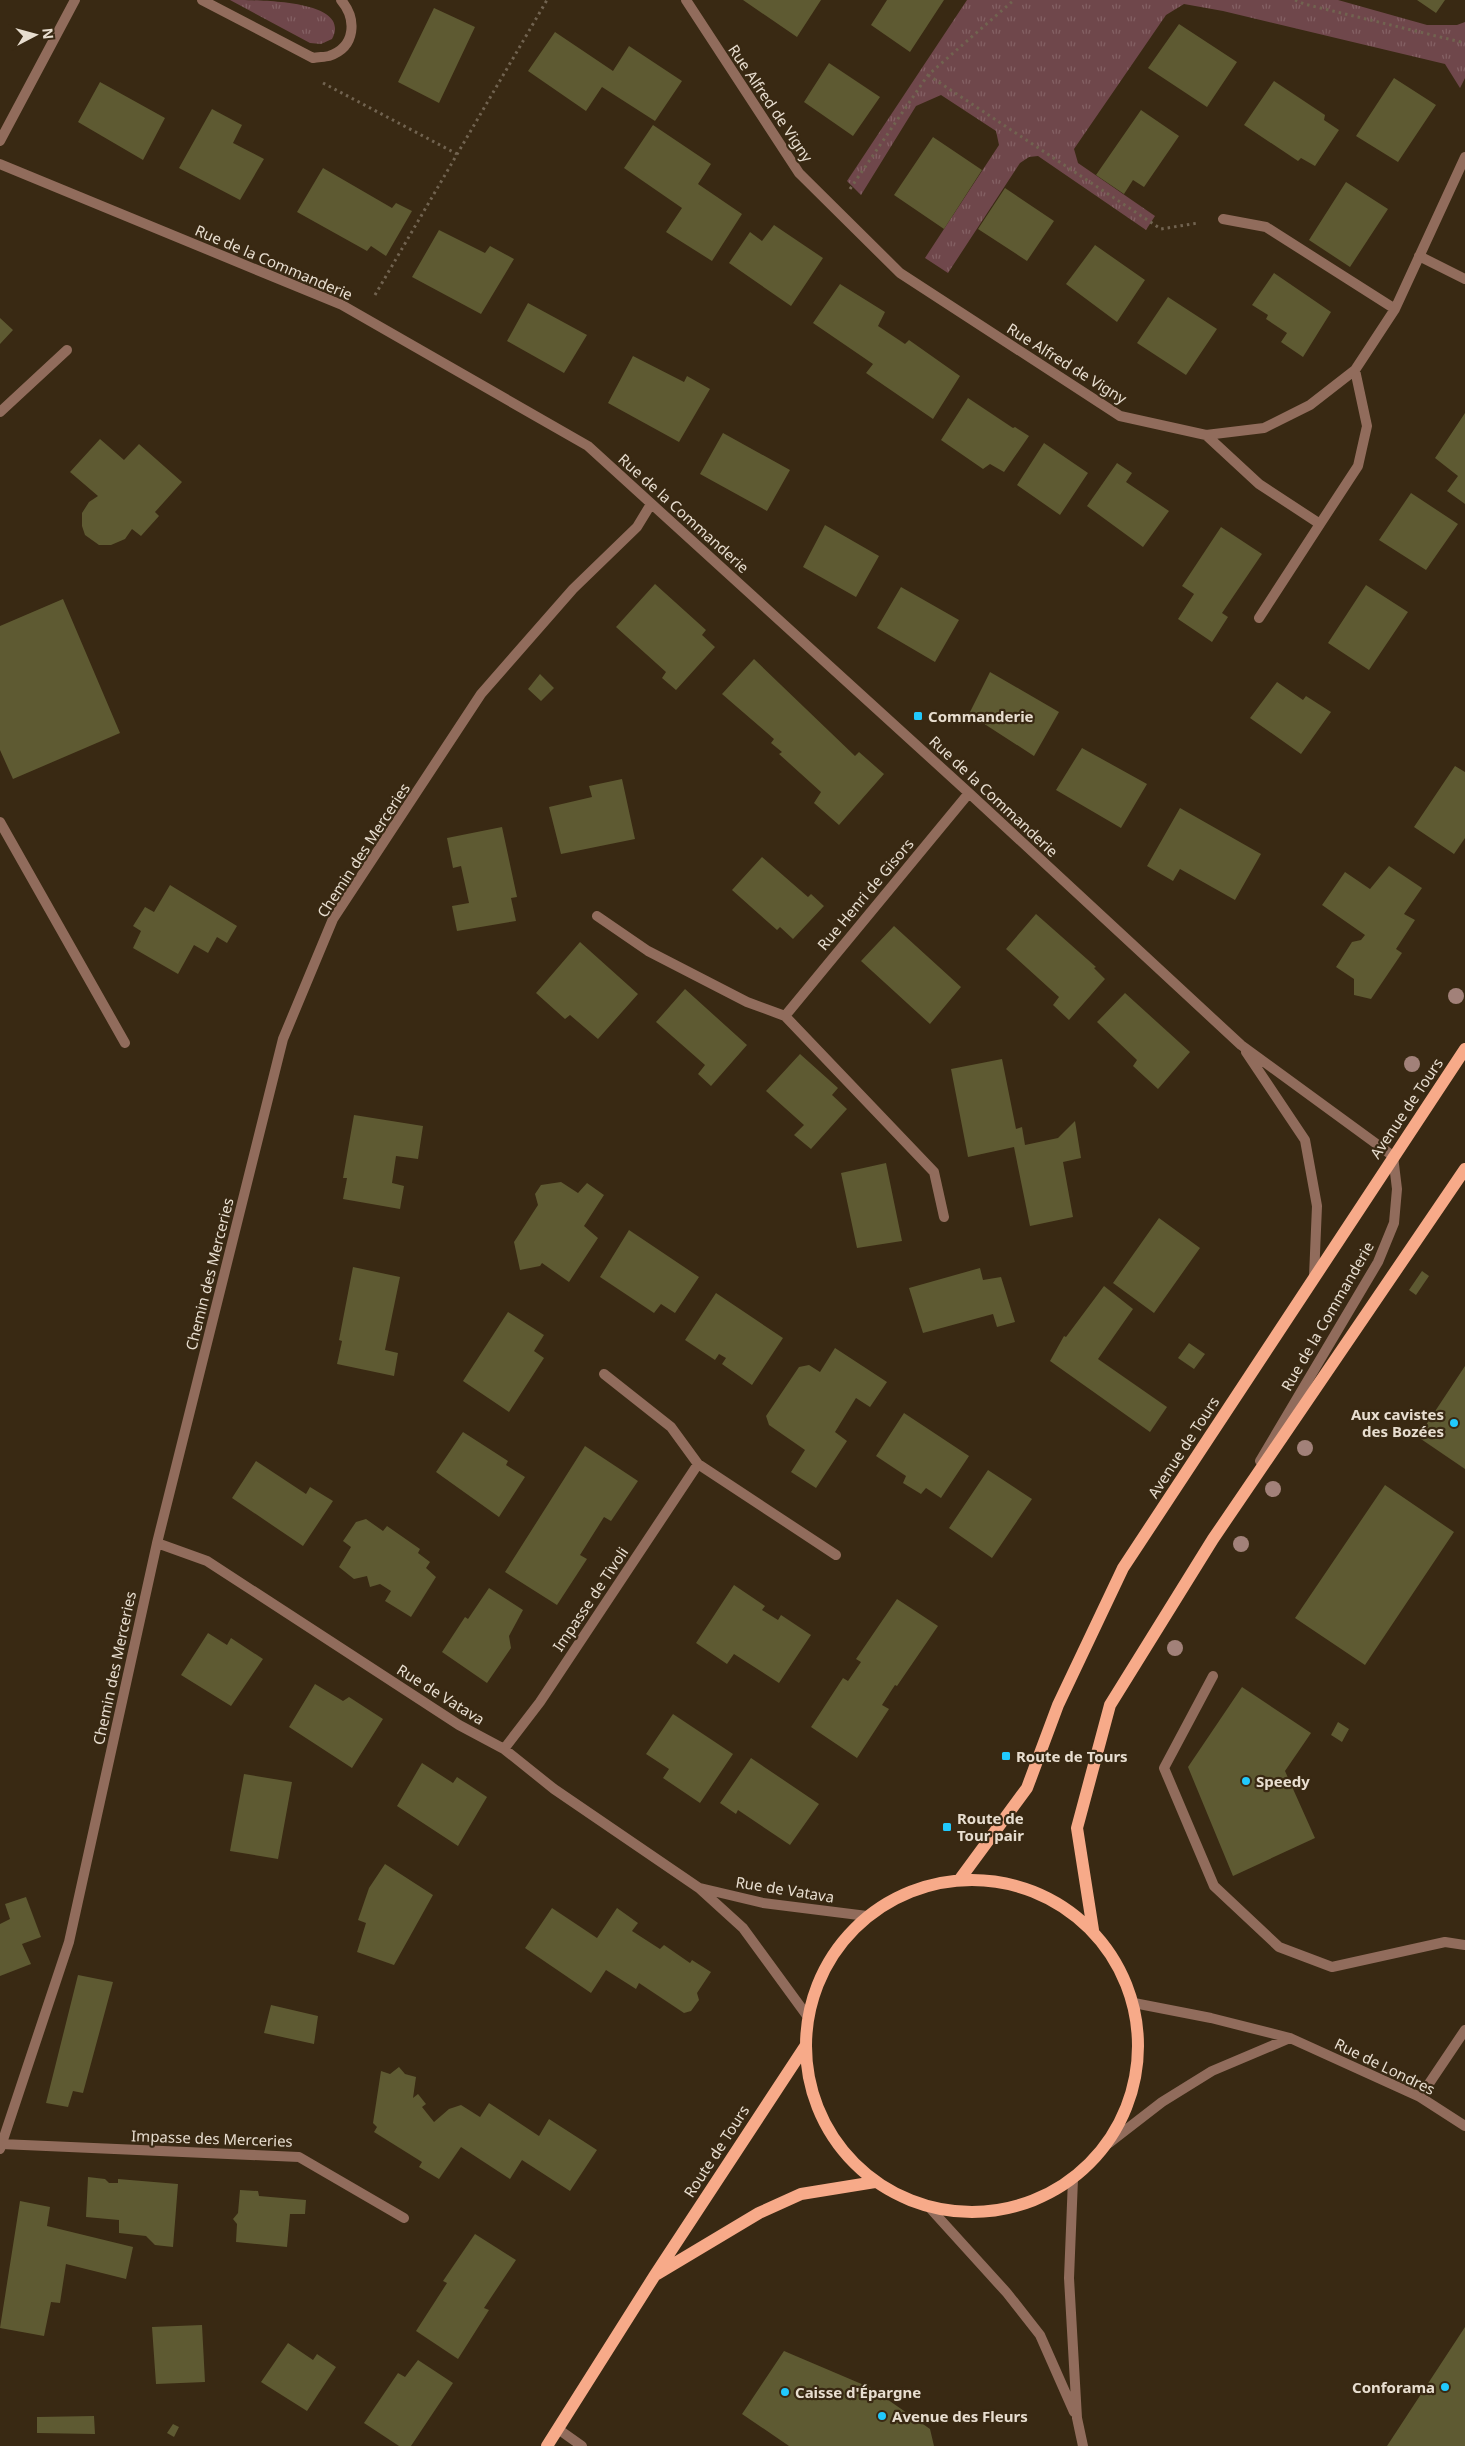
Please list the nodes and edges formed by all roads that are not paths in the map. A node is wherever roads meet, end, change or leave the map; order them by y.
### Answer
1 (75, 0) edge
2 (202, 0) edge
3 (341, 0) edge
4 (691, 3) edge
5 (0, 141) edge
6 (1465, 157) edge
7 (0, 164) edge
8 (1222, 219) road end
9 (1419, 256) junction
10 (1465, 279) edge
11 (1395, 309) junction
12 (67, 350) dead end
13 (1356, 370) junction
14 (0, 412) edge
15 (1206, 435) junction
16 (651, 504) junction
17 (1320, 524) junction
18 (1259, 618) dead end
19 (969, 793) junction
20 (0, 822) edge
21 (597, 916) dead end
22 (785, 1016) junction
23 (125, 1043) dead end
24 (1241, 1045) junction
25 (1465, 1049) edge
26 (1393, 1156) junction
27 (1465, 1169) edge
28 (944, 1216) dead end
29 (1314, 1277) junction
30 (604, 1374) dead end
31 (698, 1464) junction
32 (1213, 1539) junction
33 (157, 1544) junction
34 (836, 1555) dead end
35 (1213, 1676) dead end
36 (504, 1749) junction
37 (960, 1879) junction
38 (699, 1888) junction
39 (867, 1916) junction
40 (1093, 1930) junction
41 (1465, 1945) edge
42 (1134, 2003) junction
43 (808, 2017) junction
44 (1465, 2030) edge
45 (1290, 2038) junction
46 (806, 2045) junction
47 (1420, 2097) junction
48 (1465, 2126) edge
49 (1109, 2143) junction
50 (1, 2146) edge
51 (1073, 2180) junction
52 (874, 2182) junction
53 (929, 2207) junction
54 (404, 2218) dead end
55 (655, 2275) junction
56 (1077, 2418) junction
57 (558, 2429) junction
58 (547, 2446) edge
59 (582, 2446) edge
60 (1083, 2446) edge

1 - 5 street
2 - 3 street
4 - 15 street, Rue Alfred de Vigny
6 - 9 street, Rue Alfred de Vigny
7 - 16 street, Rue de la Commanderie
8 - 11 street
9 - 10 street
9 - 11 street, Rue Alfred de Vigny
11 - 13 street, Rue Alfred de Vigny
12 - 14 street
13 - 15 street, Rue Alfred de Vigny
13 - 17 street
15 - 17 street
16 - 19 street, Rue de la Commanderie
16 - 33 street, Chemin des Merceries
17 - 18 street
19 - 22 street, Rue Henri de Gisors
19 - 24 street, Rue de la Commanderie
20 - 23 street
21 - 22 street
22 - 28 street
24 - 26 street, Rue de la Commanderie
24 - 29 street, Rue de la Commanderie
25 - 26 main road, Avenue de Tours
26 - 29 main road, Avenue de Tours
26 - 32 street, Rue de la Commanderie
27 - 32 main road
29 - 37 main road, Avenue de Tours
30 - 31 street
31 - 34 street
31 - 36 street, Impasse de Tivoli
32 - 40 main road
33 - 36 street, Rue de Vatava
33 - 50 street, Chemin des Merceries
35 - 41 street
36 - 38 street, Rue de Vatava
37 - 39 main road
37 - 40 main road
38 - 39 street, Rue de Vatava
38 - 43 street, Rue de Vatava
39 - 43 main road
40 - 42 main road
42 - 45 street, Rue de Londres
42 - 49 main road
43 - 46 main road
44 - 47 street
45 - 47 street, Rue de Londres
45 - 49 street
46 - 52 main road
46 - 55 main road, Route de Tours
47 - 48 street, Rue de Londres
49 - 51 main road
50 - 54 street, Impasse des Merceries
51 - 53 main road
51 - 56 street
52 - 53 main road
52 - 55 main road, Route de Tours
53 - 56 street
55 - 57 main road, Route de Tours
56 - 60 street
57 - 58 main road, Route de Tours
57 - 59 street

